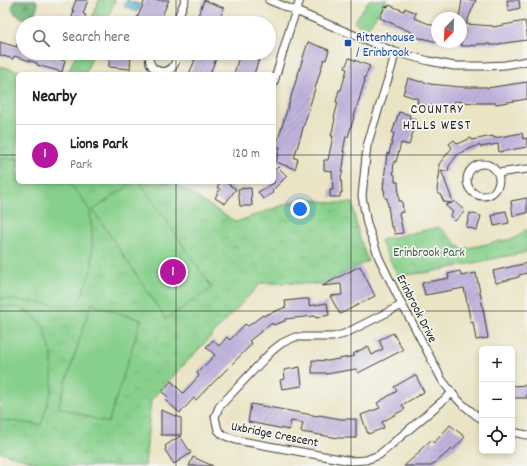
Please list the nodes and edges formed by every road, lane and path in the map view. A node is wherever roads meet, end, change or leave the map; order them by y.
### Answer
1 (185, 0) edge
2 (269, 0) edge
3 (300, 0) edge
4 (296, 11) junction
5 (179, 16) edge
6 (395, 52) junction
7 (150, 60) edge
8 (177, 60) edge
9 (527, 61) edge
10 (164, 72) edge
11 (164, 72) edge
12 (276, 75) edge
13 (527, 169) edge
14 (498, 174) junction
15 (402, 305) junction
16 (452, 393) junction
17 (480, 418) edge
18 (515, 433) edge
19 (527, 435) edge

1 - 5 street
2 - 4 street
3 - 4 street
4 - 6 street
4 - 12 street
6 - 9 street
6 - 15 street, Erinbrook Drive
7 - 10 street
8 - 11 street
13 - 14 street
14 - 14 street
15 - 16 street, Erinbrook Drive
15 - 16 street, Uxbridge Crescent
16 - 17 street, Erinbrook Drive
18 - 19 street

